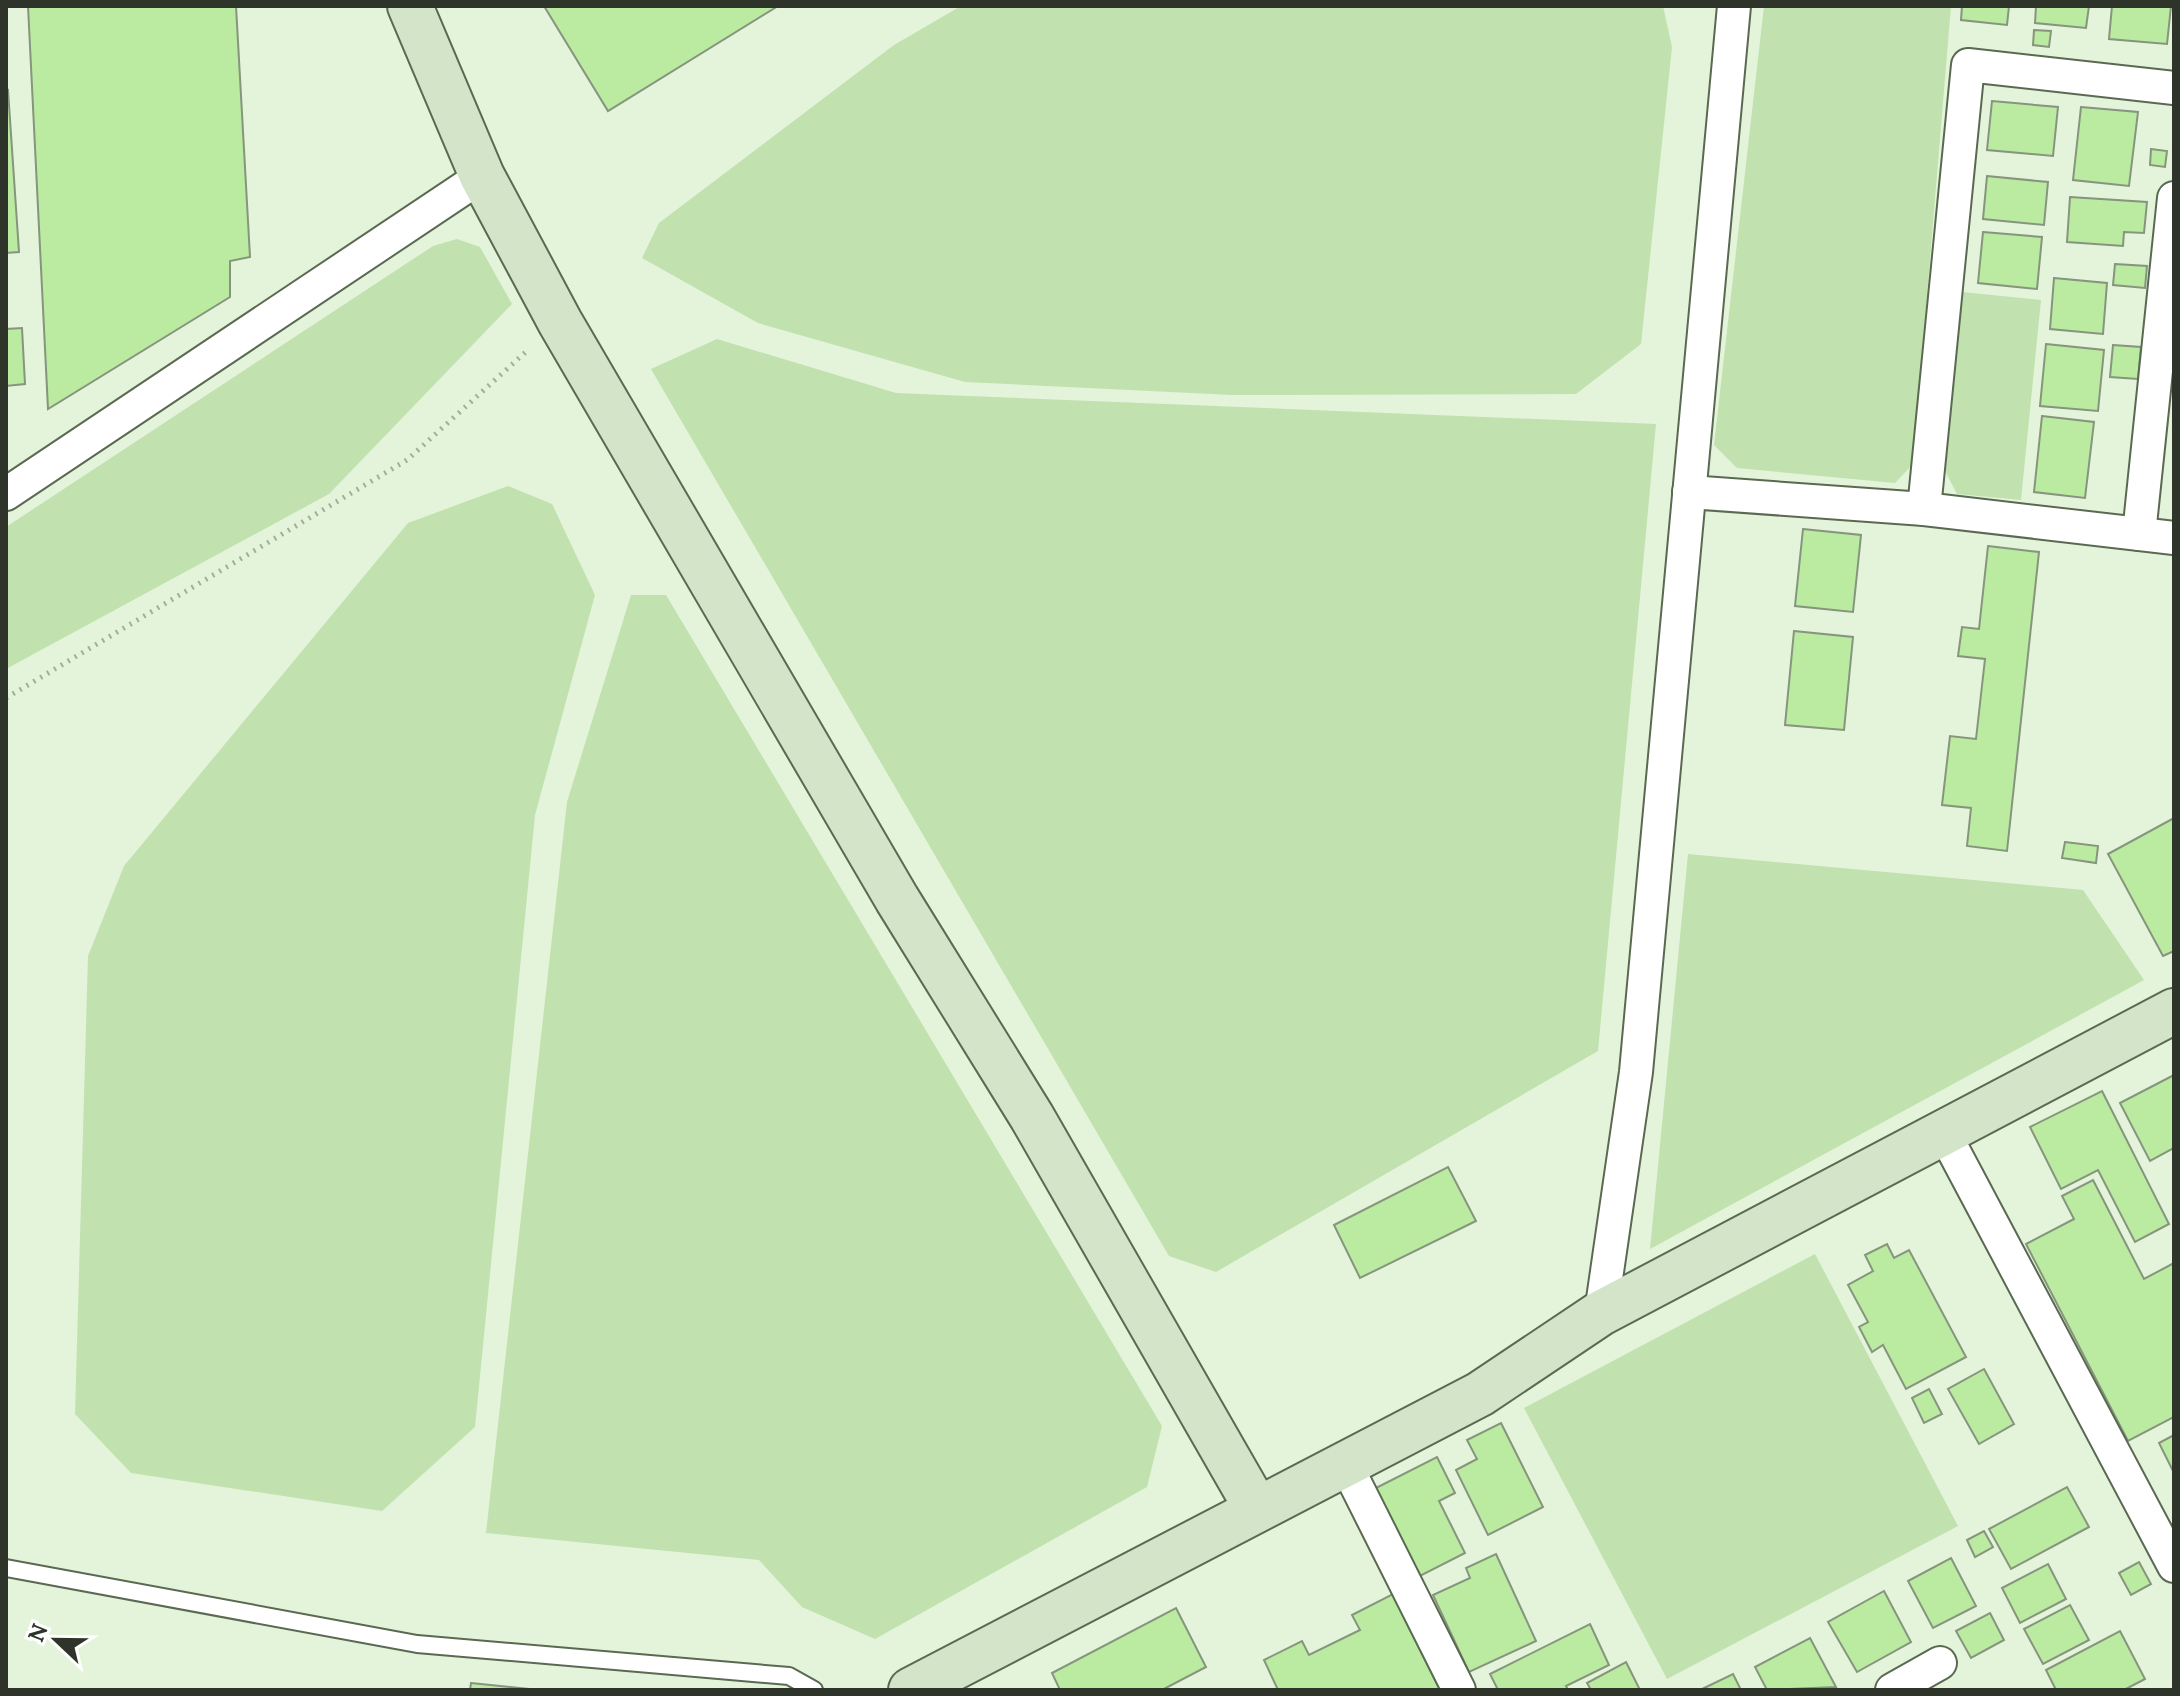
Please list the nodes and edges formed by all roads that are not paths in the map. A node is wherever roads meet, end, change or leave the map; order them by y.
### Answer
1 (410, 6) edge
2 (1734, 6) edge
3 (2174, 88) edge
4 (482, 176) junction
5 (2174, 198) edge
6 (1689, 492) junction
7 (6, 494) edge
8 (1924, 509) junction
9 (2139, 534) junction
10 (2174, 538) edge
11 (2174, 1011) edge
12 (1943, 1131) junction
13 (1601, 1313) junction
14 (1345, 1463) junction
15 (1257, 1509) junction
16 (2174, 1566) edge
17 (6, 1568) edge
18 (1940, 1663) dead end
19 (814, 1690) edge
20 (911, 1690) edge
21 (1459, 1690) edge
22 (1892, 1690) edge

1 - 4 street
2 - 6 street
3 - 8 street
4 - 7 street
4 - 15 street
5 - 9 street
6 - 8 street
6 - 13 street
8 - 9 street
9 - 10 street
11 - 12 street
12 - 13 street
12 - 16 street
13 - 14 street
14 - 15 street
14 - 21 street
15 - 20 street
17 - 19 lane
18 - 22 street

